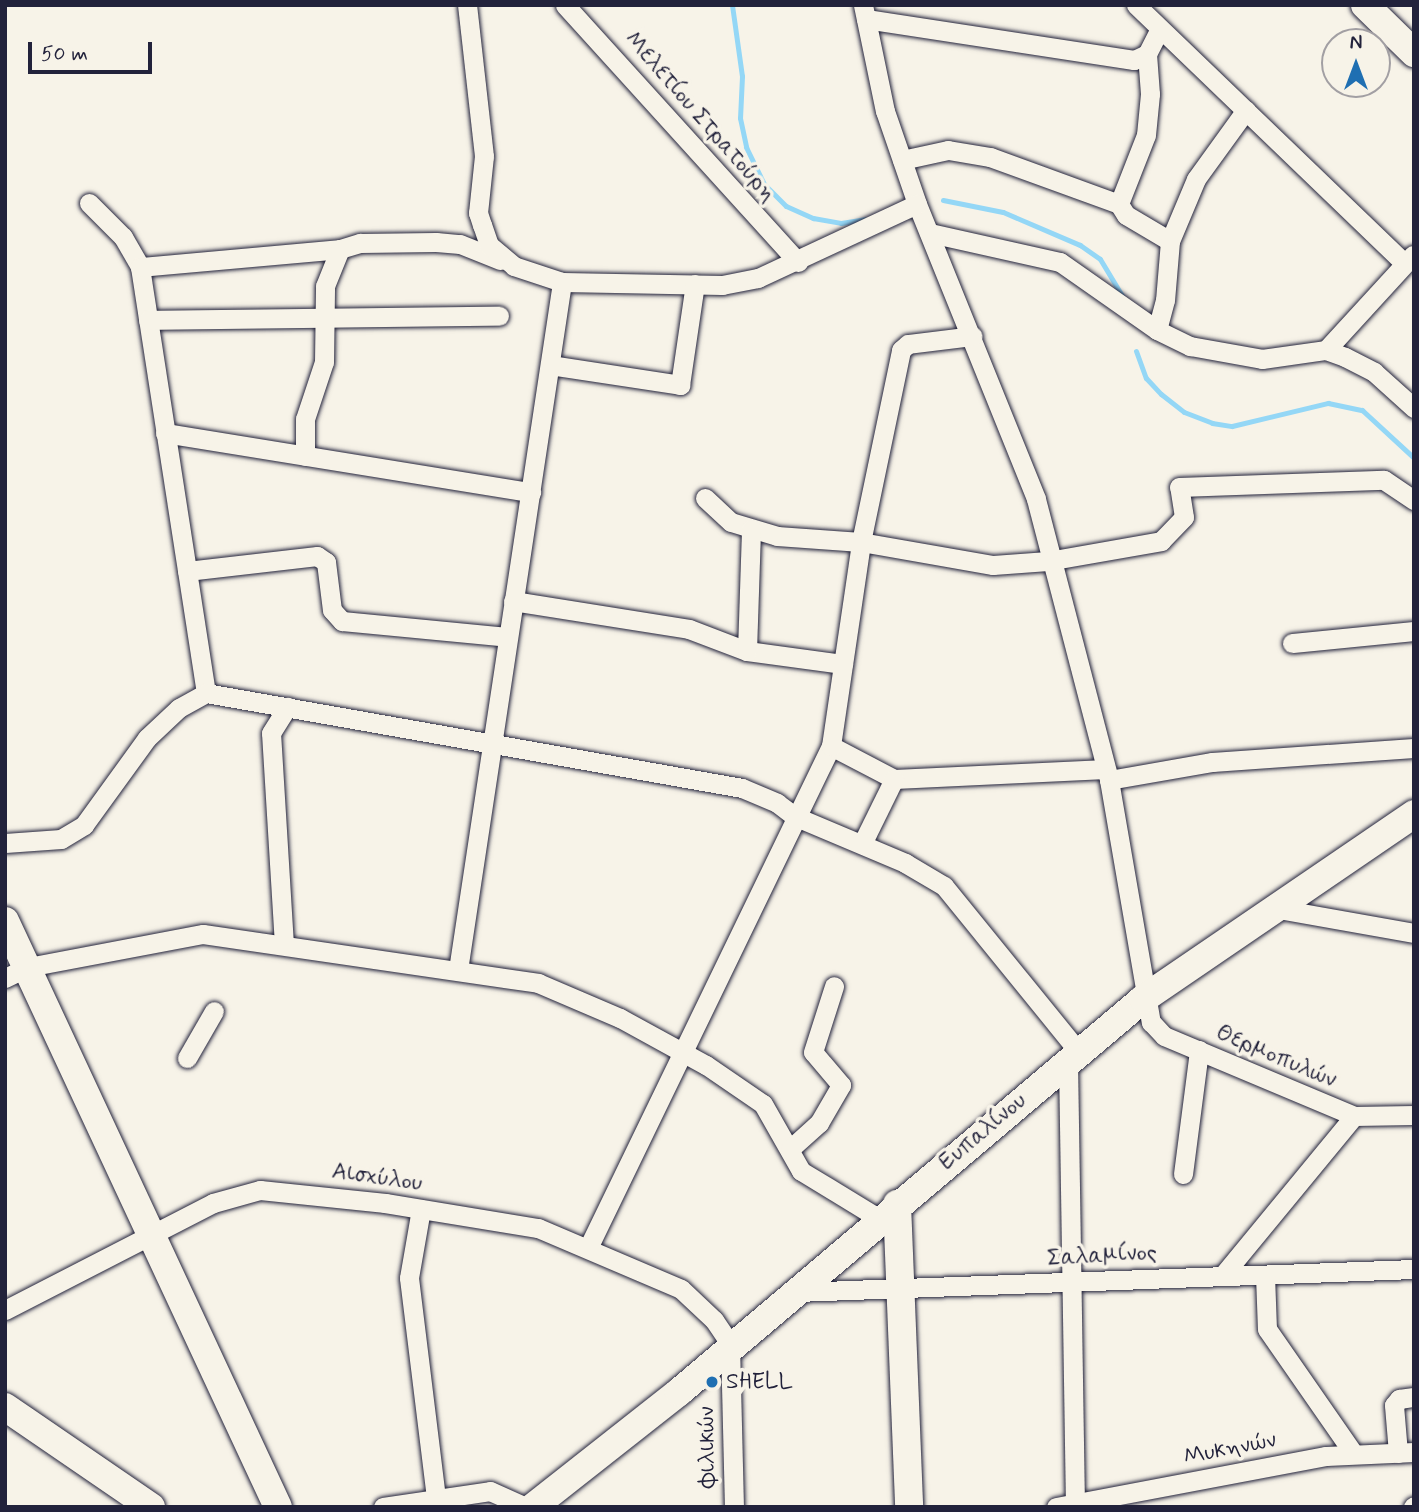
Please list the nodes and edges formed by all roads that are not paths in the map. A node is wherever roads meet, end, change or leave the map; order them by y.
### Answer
1 (467, 5) edge
2 (565, 5) edge
3 (1136, 5) edge
4 (1365, 5) edge
5 (865, 12) edge
6 (1160, 29) junction
7 (1414, 53) edge
8 (1147, 54) junction
9 (1246, 110) junction
10 (902, 160) junction
11 (89, 203) dead end
12 (917, 204) junction
13 (1119, 204) junction
14 (930, 233) junction
15 (1170, 241) junction
16 (340, 249) junction
17 (1409, 259) edge
18 (798, 262) junction
19 (514, 266) junction
20 (140, 267) junction
21 (562, 282) junction
22 (695, 284) junction
23 (323, 316) junction
24 (499, 316) dead end
25 (148, 320) junction
26 (1157, 330) junction
27 (973, 336) junction
28 (1326, 351) junction
29 (550, 365) junction
30 (1414, 408) edge
31 (165, 433) junction
32 (305, 456) junction
33 (531, 492) junction
34 (705, 498) dead end
35 (1414, 500) edge
36 (751, 529) junction
37 (861, 542) junction
38 (1048, 561) junction
39 (187, 571) junction
40 (513, 601) junction
41 (1414, 631) edge
42 (508, 637) junction
43 (1292, 643) dead end
44 (747, 651) junction
45 (843, 664) junction
46 (206, 693) junction
47 (286, 707) junction
48 (490, 743) junction
49 (831, 746) junction
50 (1414, 748) edge
51 (1108, 775) junction
52 (894, 779) junction
53 (1414, 814) edge
54 (794, 816) junction
55 (863, 842) junction
56 (5, 843) edge
57 (1279, 909) junction
58 (5, 921) edge
59 (1414, 933) edge
60 (284, 945) junction
61 (458, 970) junction
62 (17, 973) edge
63 (834, 986) dead end
64 (1143, 999) junction
65 (215, 1010) dead end
66 (1199, 1050) junction
67 (682, 1052) junction
68 (1073, 1057) junction
69 (187, 1058) dead end
70 (1414, 1115) edge
71 (1353, 1116) junction
72 (790, 1149) junction
73 (1183, 1174) dead end
74 (421, 1209) junction
75 (889, 1211) junction
76 (154, 1233) junction
77 (589, 1248) junction
78 (1414, 1269) edge
79 (1223, 1275) junction
80 (1265, 1275) junction
81 (1070, 1283) junction
82 (902, 1288) junction
83 (793, 1292) junction
84 (5, 1310) edge
85 (730, 1344) junction
86 (1414, 1397) edge
87 (5, 1407) edge
88 (1406, 1452) edge
89 (1353, 1454) junction
90 (573, 1476) junction
91 (436, 1499) junction
92 (1069, 1506) edge
93 (150, 1507) edge
94 (278, 1507) edge
95 (383, 1507) edge
96 (526, 1507) edge
97 (533, 1507) edge
98 (564, 1507) edge
99 (734, 1507) edge
100 (909, 1507) edge

1 - 19 street
2 - 18 street, Μελετίου Στρατούρη
3 - 6 street
4 - 7 street
5 - 8 street
5 - 10 street, Θερμοπυλών
6 - 8 street
6 - 9 street
8 - 13 street
9 - 15 street
9 - 17 street
10 - 12 street, Θερμοπυλών
10 - 13 street
11 - 20 street
12 - 14 street, Θερμοπυλών
12 - 18 street
13 - 15 street
14 - 26 street
14 - 27 street, Θερμοπυλών
15 - 26 street
16 - 19 street
16 - 20 street
16 - 23 street
17 - 28 street
18 - 22 street
19 - 21 street
20 - 25 street
21 - 22 street
21 - 29 street
22 - 29 street
23 - 24 street
23 - 25 street
23 - 32 street
25 - 31 street
26 - 28 street
27 - 37 street
27 - 38 street, Θερμοπυλών
28 - 30 street
29 - 33 street
31 - 32 street
31 - 39 street
32 - 33 street
33 - 40 street
34 - 36 street
35 - 38 street
36 - 37 street
36 - 44 street
37 - 38 street
37 - 45 street
38 - 51 street, Θερμοπυλών
39 - 42 street
39 - 46 street
40 - 42 street
40 - 44 street
41 - 43 street
42 - 48 street
44 - 45 street
45 - 49 street
46 - 47 street
46 - 56 street
47 - 48 street
47 - 60 street
48 - 54 street
48 - 61 street
49 - 52 street
49 - 54 street
50 - 51 street
51 - 52 street
51 - 64 street, Θερμοπυλών
52 - 55 street
53 - 57 street, Ευπαλίνου
54 - 55 street
54 - 67 street
55 - 68 street
57 - 59 street
57 - 64 street, Ευπαλίνου
58 - 62 street
60 - 61 street
60 - 62 street
61 - 67 street
62 - 76 street
63 - 72 street
64 - 66 street, Θερμοπυλών
64 - 68 street, Ευπαλίνου
65 - 69 street
66 - 71 street, Θερμοπυλών
66 - 73 street
67 - 72 street
67 - 77 street
68 - 75 street, Ευπαλίνου
68 - 81 street
70 - 71 street, Θερμοπυλών
71 - 79 street
72 - 75 street
74 - 76 street, Αισχύλου
74 - 77 street, Αισχύλου
74 - 91 street
75 - 82 street
75 - 83 street, Ευπαλίνου
76 - 84 street, Αισχύλου
76 - 94 street
77 - 85 street, Αισχύλου
78 - 80 street, Σαλαμίνος
79 - 80 street, Σαλαμίνος
79 - 81 street, Σαλαμίνος
80 - 89 street
81 - 82 street, Σαλαμίνος
81 - 92 street
82 - 83 street, Σαλαμίνος
82 - 100 street
83 - 85 street, Ευπαλίνου
85 - 90 street, Ευπαλίνου
85 - 99 street, Φιλικών
86 - 88 street
87 - 93 street
88 - 89 street, Μυκηνών
89 - 92 street, Μυκηνών
90 - 97 street, Ευπαλίνου
90 - 98 street
91 - 95 street
91 - 96 street

